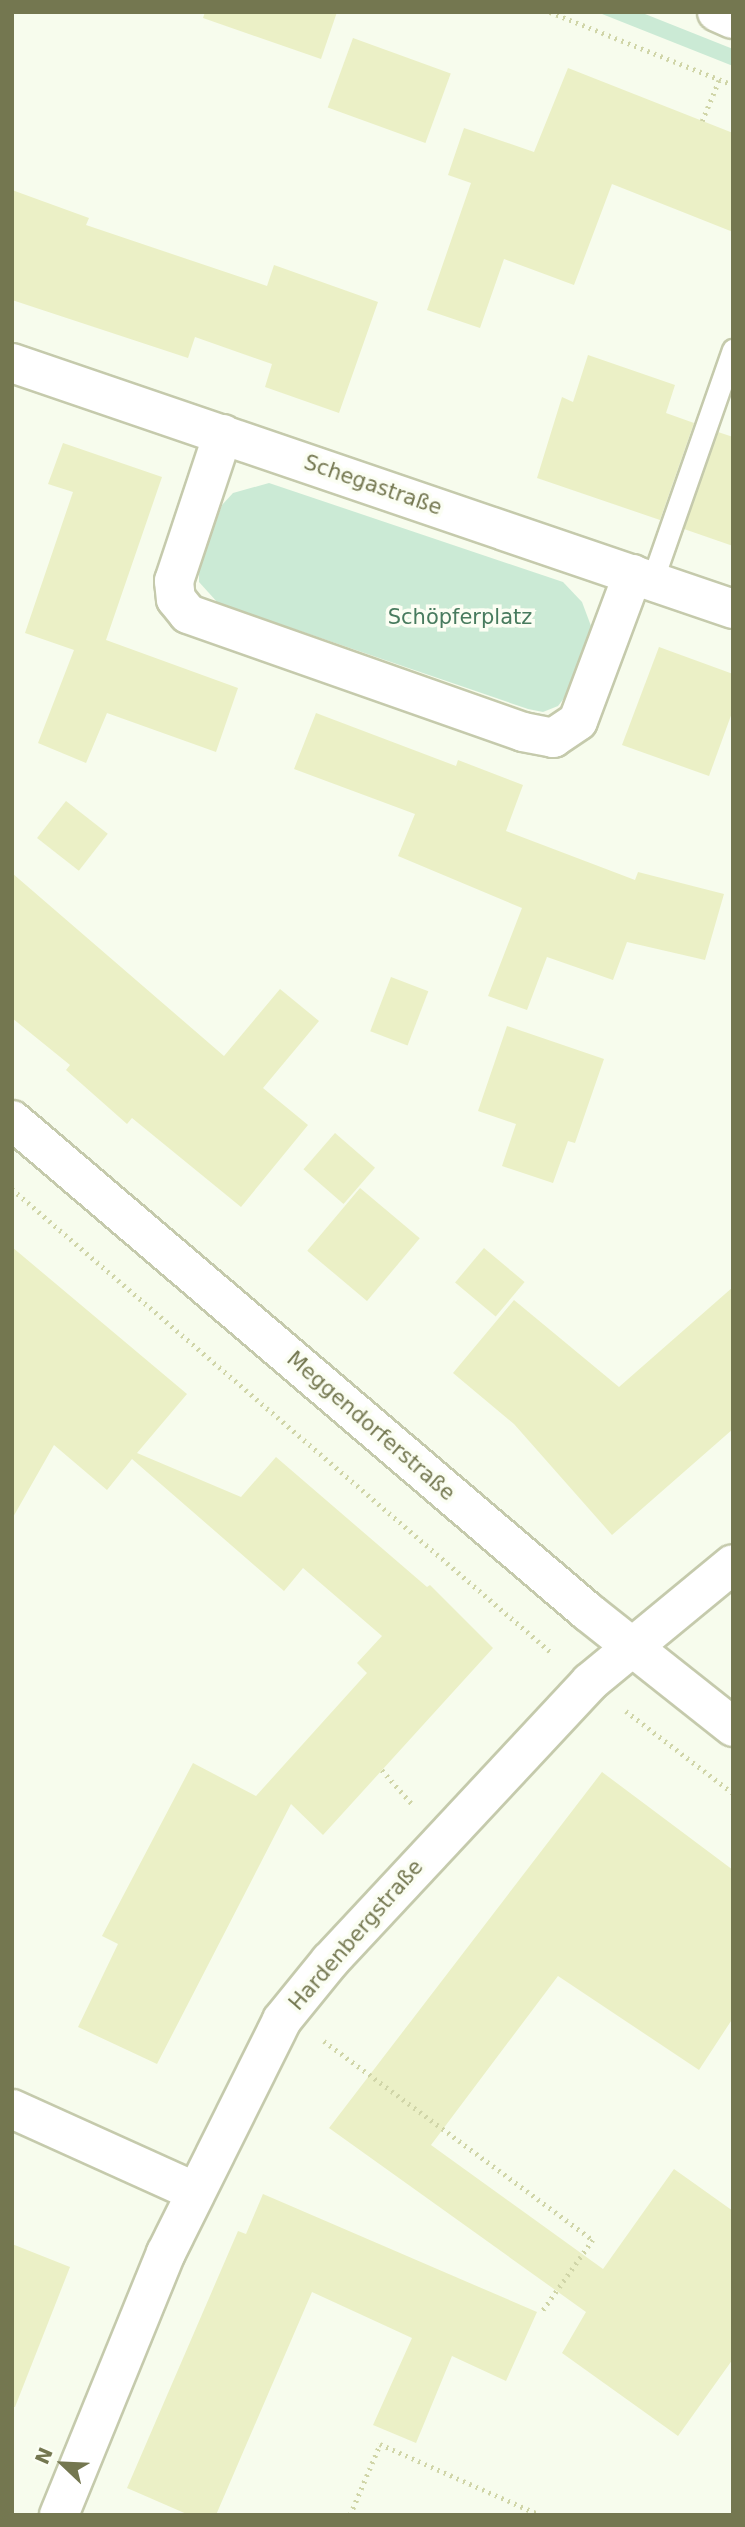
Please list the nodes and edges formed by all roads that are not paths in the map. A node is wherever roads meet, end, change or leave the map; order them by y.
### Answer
1 (717, 12) edge
2 (733, 19) edge
3 (733, 350) edge
4 (12, 363) edge
5 (223, 434) junction
6 (642, 578) junction
7 (733, 609) edge
8 (12, 1120) edge
9 (733, 1564) edge
10 (632, 1648) junction
11 (733, 1727) edge
12 (12, 2109) edge
13 (194, 2191) junction
14 (65, 2513) edge

1 - 2 street
3 - 6 lane
4 - 5 street, Schegastraße
5 - 6 street, Schegastraße
5 - 6 street
6 - 7 street, Schegastraße
8 - 10 street, Meggendorferstraße
9 - 10 street, Hardenbergstraße
10 - 11 street, Meggendorferstraße
10 - 13 street, Hardenbergstraße
12 - 13 street
13 - 14 street, Hardenbergstraße

